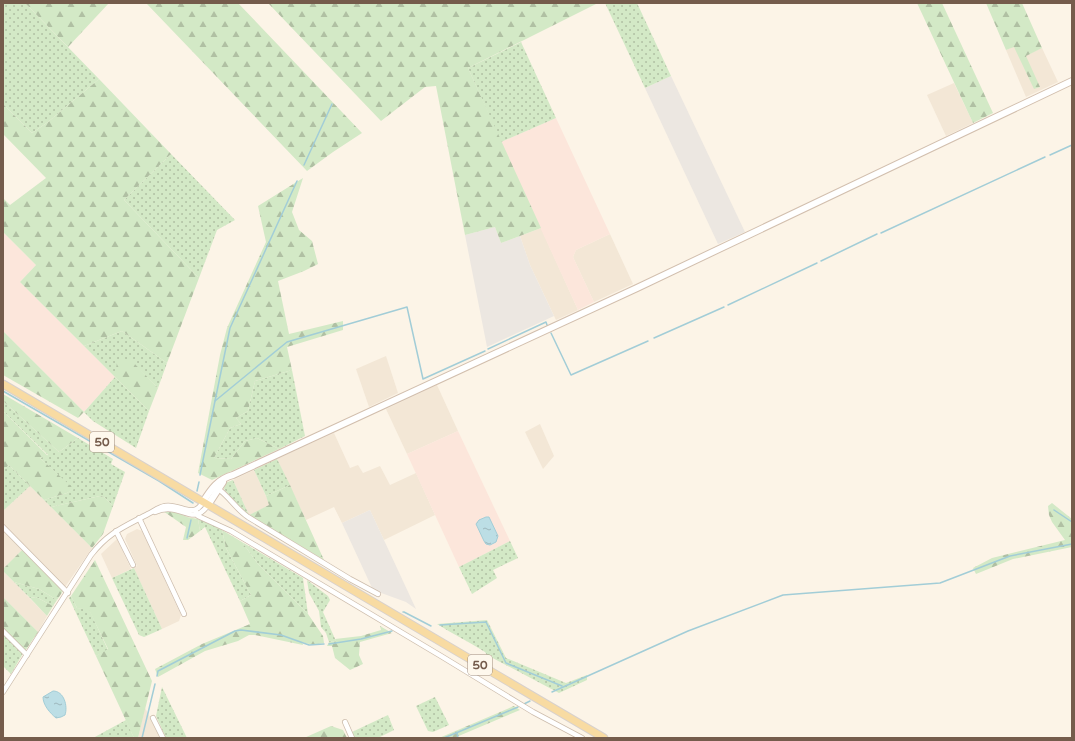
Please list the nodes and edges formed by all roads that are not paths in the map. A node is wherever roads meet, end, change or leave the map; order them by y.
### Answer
1 (1072, 81) edge
2 (3, 384) edge
3 (216, 487) junction
4 (206, 503) junction
5 (196, 512) junction
6 (139, 518) junction
7 (3, 527) edge
8 (116, 531) junction
9 (133, 565) dead end
10 (68, 593) junction
11 (378, 594) dead end
12 (184, 614) dead end
13 (3, 631) edge
14 (27, 655) junction
15 (3, 692) edge
16 (153, 718) dead end
17 (345, 722) dead end
18 (163, 738) edge
19 (352, 738) edge
20 (582, 738) edge
21 (604, 738) edge

1 - 3 street
2 - 4 main road, 50
3 - 4 street
3 - 11 street
4 - 5 street
4 - 21 main road, 50
5 - 6 street
5 - 20 street
6 - 8 street
6 - 12 street
7 - 10 street
8 - 9 street
8 - 10 street
10 - 14 street
13 - 14 street
14 - 15 street
16 - 18 street
17 - 19 street

